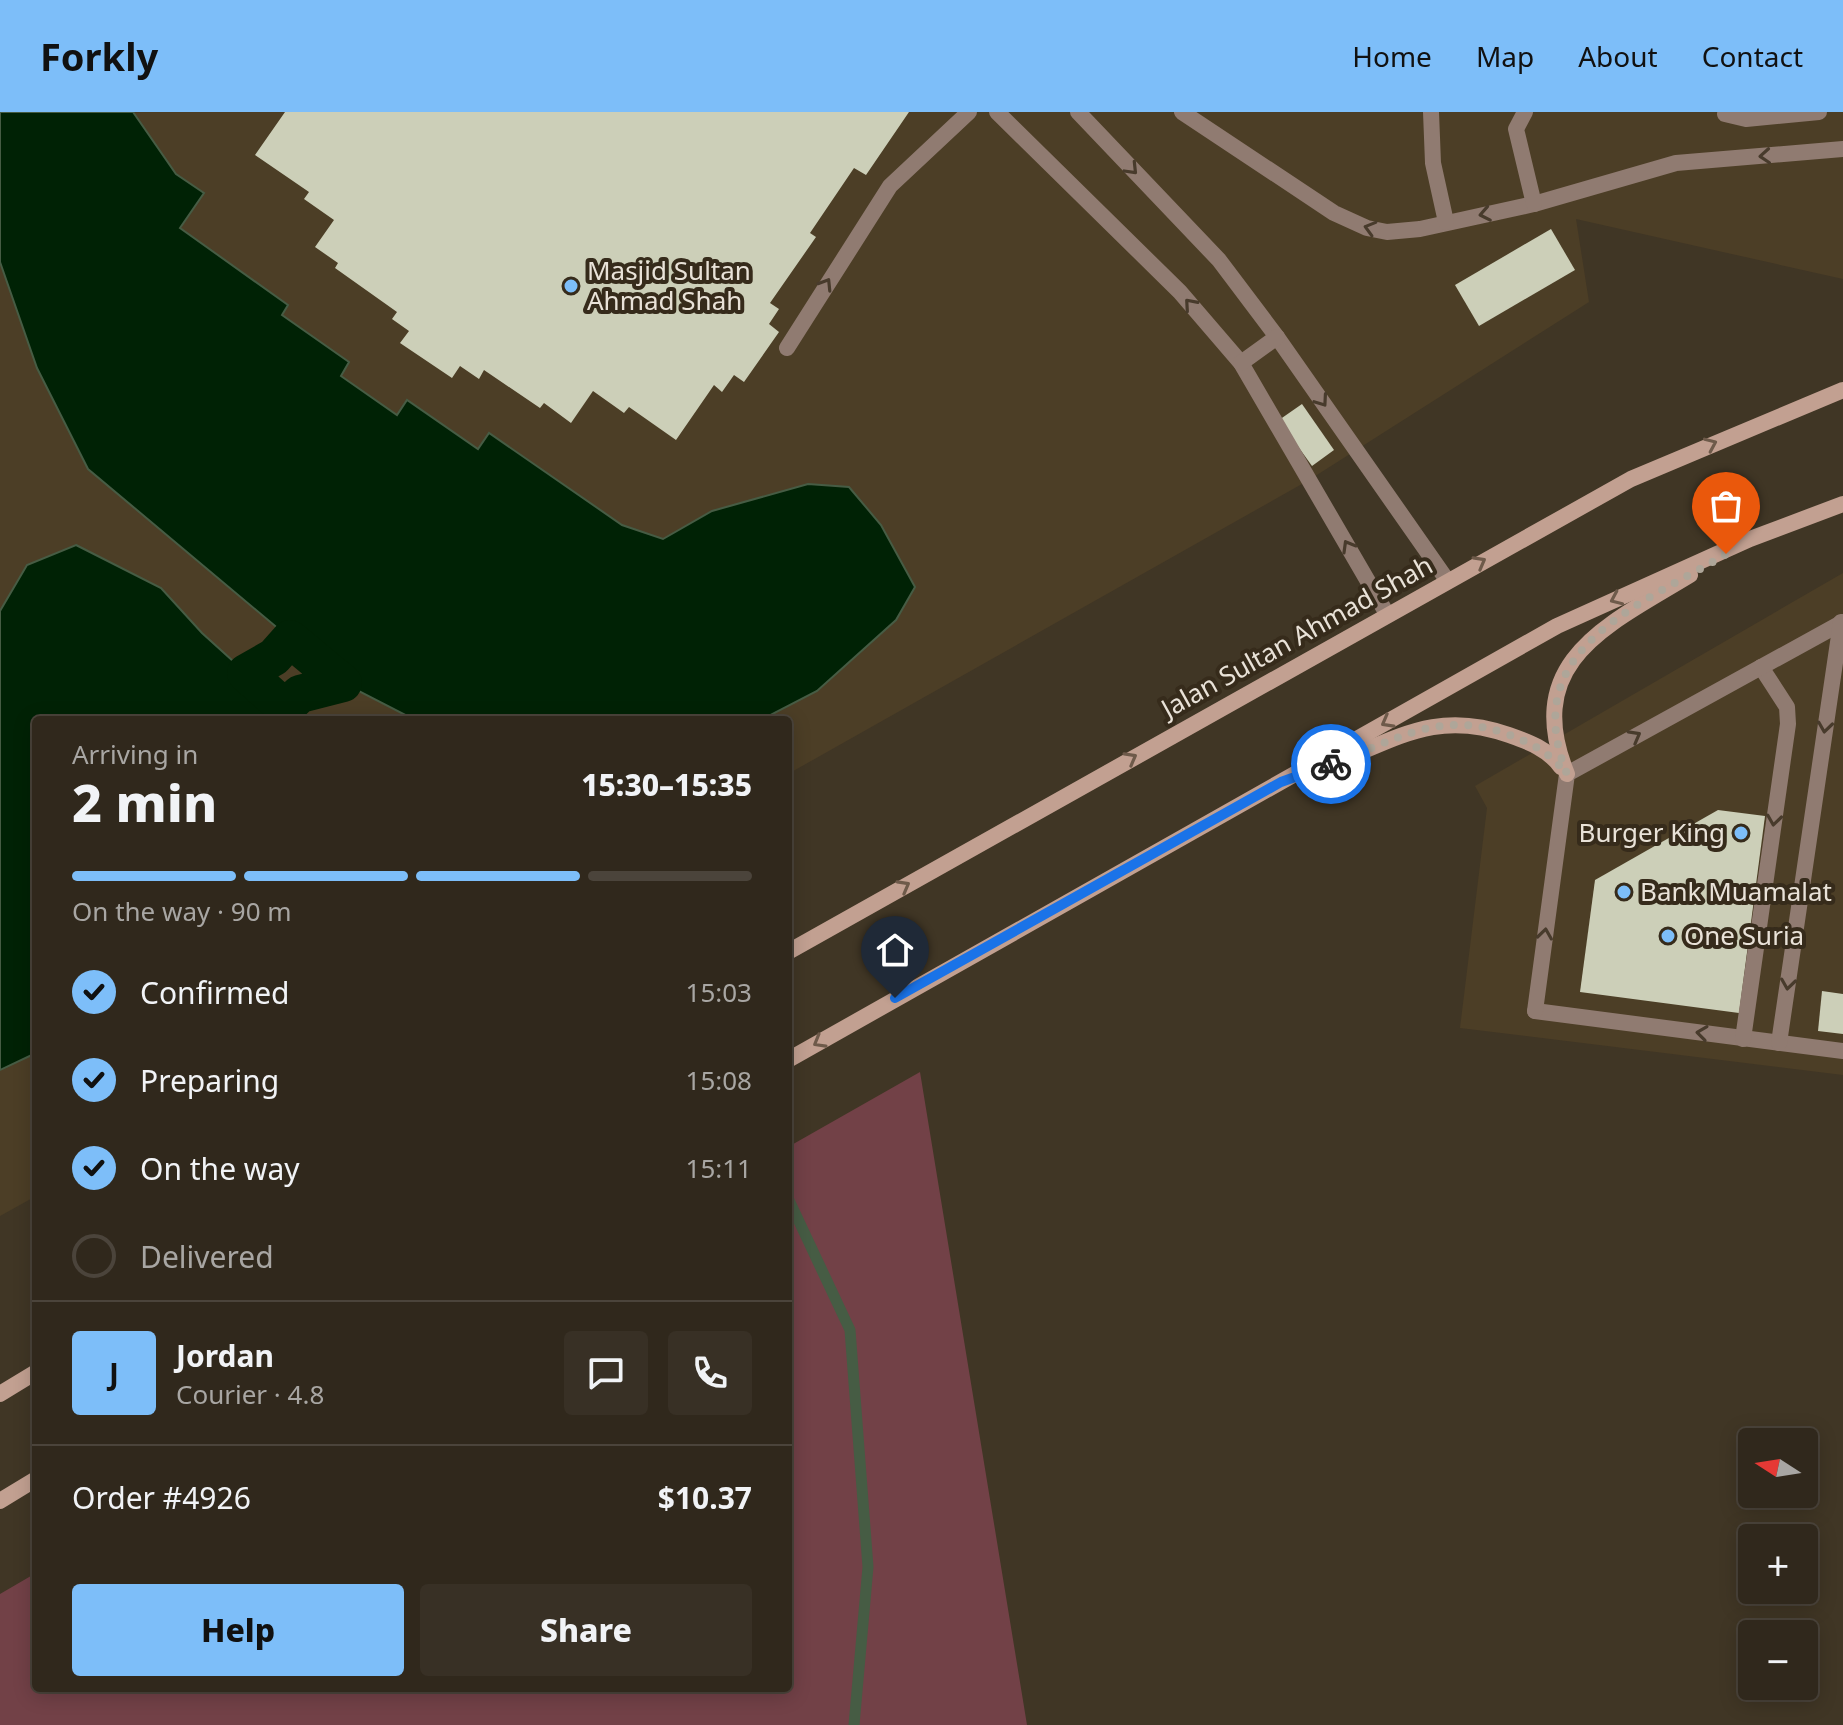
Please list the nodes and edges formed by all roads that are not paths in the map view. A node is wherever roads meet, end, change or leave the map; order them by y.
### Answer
1 (969, 112) edge
2 (997, 112) edge
3 (1078, 112) edge
4 (1182, 112) edge
5 (1431, 112) edge
6 (1525, 112) edge
7 (1819, 112) edge
8 (1725, 114) dead end
9 (1843, 149) edge
10 (1534, 204) junction
11 (1446, 222) junction
12 (1277, 337) junction
13 (787, 348) dead end
14 (1241, 363) junction
15 (1843, 390) edge
16 (1843, 504) edge
17 (1750, 539) junction
18 (1447, 580) junction
19 (1387, 614) junction
20 (1842, 622) edge
21 (1761, 667) junction
22 (1567, 774) junction
23 (1281, 782) junction
24 (792, 950) edge
25 (1743, 1039) junction
26 (1779, 1043) junction
27 (1843, 1051) edge
28 (792, 1058) edge
29 (32, 1374) edge
30 (0, 1394) edge
31 (32, 1481) edge
32 (0, 1501) edge

13 -> 1 street
14 -> 2 street
3 -> 12 street
11 -> 4 street
5 - 11 street
6 - 10 street
7 - 8 street
9 -> 10 street
10 -> 11 street
12 - 14 street
12 -> 18 street
19 -> 14 street
18 -> 15 main road, Jalan Sultan Ahmad Shah
16 - 17 main road
17 - 22 main road
17 -> 23 main road
18 - 19 main road, Jalan Sultan Ahmad Shah
24 -> 19 main road, Jalan Sultan Ahmad Shah
20 - 21 street
20 -> 26 street
22 -> 21 street
21 -> 25 street
22 - 23 main road
25 -> 22 street
23 -> 28 main road
25 - 26 street
26 - 27 street
29 - 30 main road
31 - 32 main road

